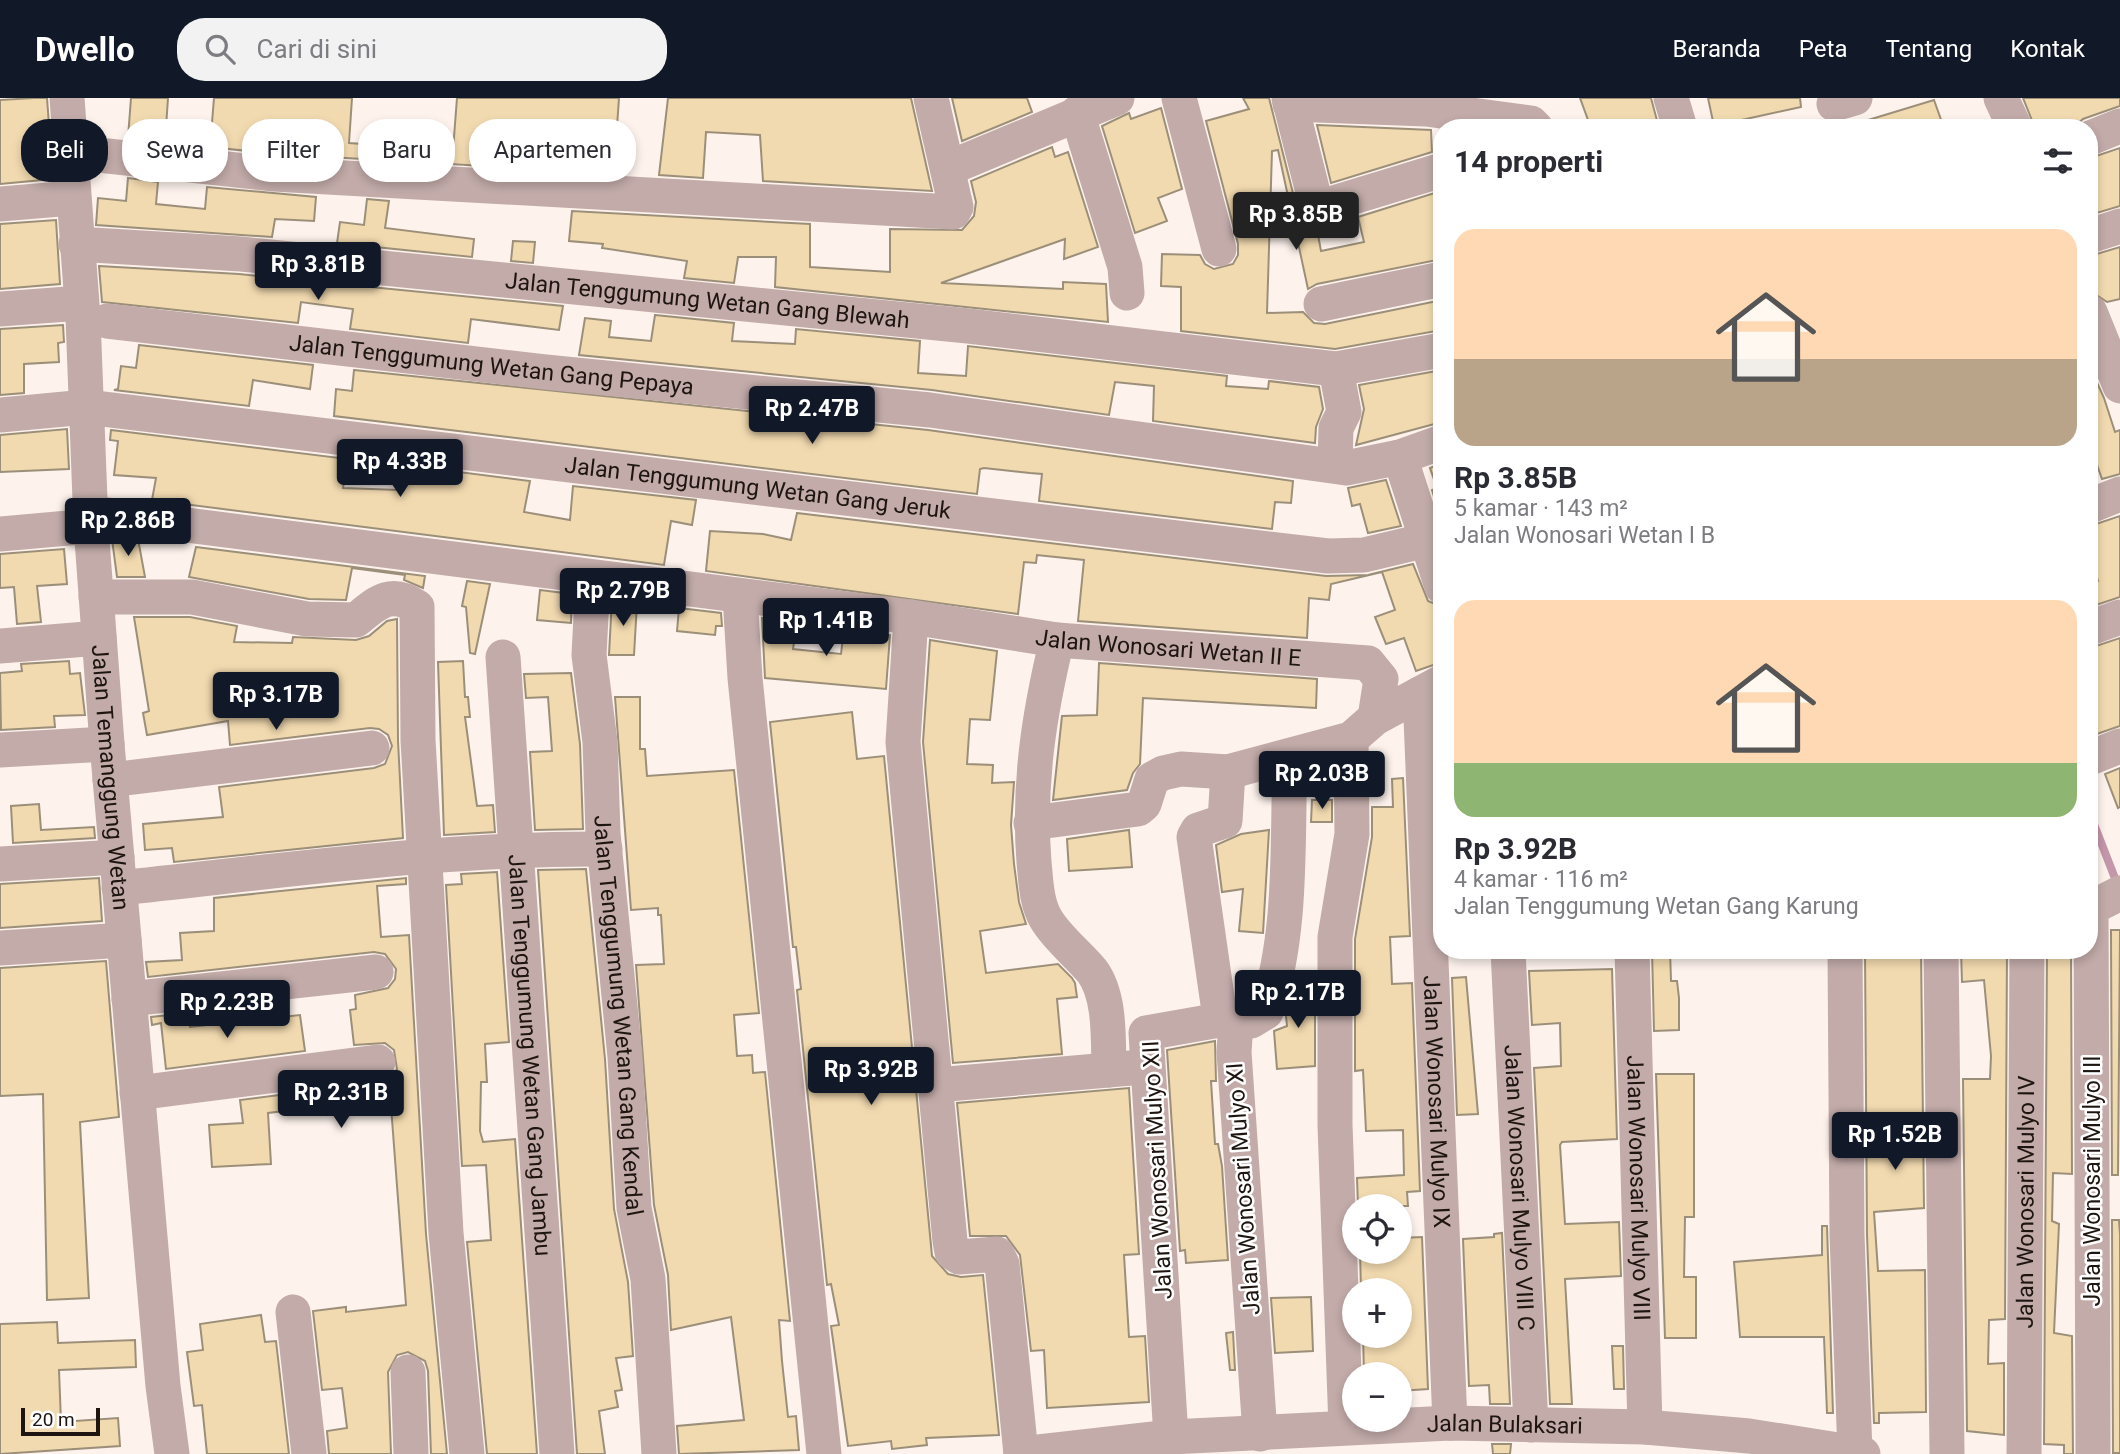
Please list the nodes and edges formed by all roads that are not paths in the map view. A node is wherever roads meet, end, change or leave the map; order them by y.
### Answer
1 (67, 98) edge
2 (931, 98) edge
3 (1117, 98) edge
4 (1179, 98) edge
5 (1671, 98) edge
6 (2001, 98) edge
7 (1290, 101) edge
8 (1077, 113) junction
9 (72, 119) edge
10 (1501, 119) edge
11 (1677, 119) edge
12 (2011, 119) edge
13 (2120, 126) edge
14 (2098, 135) edge
15 (108, 157) edge
16 (949, 168) junction
17 (1433, 173) edge
18 (75, 182) edge
19 (72, 198) junction
20 (0, 204) edge
21 (2120, 226) edge
22 (2098, 233) edge
23 (93, 246) junction
24 (1219, 249) dead end
25 (1433, 281) edge
26 (1127, 293) dead end
27 (1321, 304) dead end
28 (0, 309) edge
29 (92, 316) junction
30 (2098, 336) edge
31 (1433, 352) edge
32 (1336, 369) junction
33 (2111, 376) edge
34 (94, 408) junction
35 (0, 415) edge
36 (1433, 445) edge
37 (1400, 457) junction
38 (1335, 465) junction
39 (2120, 494) edge
40 (2098, 503) edge
41 (99, 517) junction
42 (0, 534) edge
43 (1427, 540) junction
44 (1433, 559) edge
45 (593, 578) junction
46 (740, 596) junction
47 (108, 597) junction
48 (911, 617) junction
49 (2120, 617) edge
50 (2098, 625) edge
51 (99, 638) junction
52 (1057, 640) junction
53 (0, 646) edge
54 (503, 657) dead end
55 (1431, 688) edge
56 (1363, 729) junction
57 (107, 744) junction
58 (2120, 746) edge
59 (372, 747) dead end
60 (0, 750) edge
61 (2098, 755) edge
62 (1290, 757) junction
63 (1433, 765) edge
64 (1228, 772) junction
65 (110, 780) junction
66 (1031, 823) junction
67 (517, 848) junction
68 (605, 849) junction
69 (425, 855) junction
70 (0, 864) edge
71 (118, 872) junction
72 (2106, 900) edge
73 (124, 940) junction
74 (0, 948) edge
75 (1438, 959) edge
76 (1508, 959) edge
77 (1632, 959) edge
78 (1845, 959) edge
79 (1941, 959) edge
80 (2027, 959) edge
81 (376, 972) dead end
82 (129, 999) junction
83 (1225, 1022) junction
84 (378, 1062) dead end
85 (1148, 1065) junction
86 (1109, 1070) junction
87 (936, 1085) junction
88 (137, 1093) junction
89 (293, 1312) dead end
90 (1344, 1362) edge
91 (408, 1372) dead end
92 (1450, 1423) junction
93 (1342, 1428) edge
94 (1367, 1432) edge
95 (1522, 1435) edge
96 (1632, 1436) edge
97 (1171, 1437) junction
98 (1397, 1439) edge
99 (1272, 1440) edge
100 (1750, 1445) edge
101 (1035, 1453) edge
102 (172, 1454) edge
103 (309, 1454) edge
104 (411, 1454) edge
105 (467, 1454) edge
106 (557, 1454) edge
107 (659, 1454) edge
108 (824, 1454) edge
109 (1860, 1454) edge
110 (1947, 1454) edge
111 (2024, 1454) edge
112 (2093, 1454) edge

1 - 9 street, Jalan Temanggung Wetan
2 - 16 street
3 - 8 street
4 - 24 street
5 - 11 street
6 - 12 street
7 - 10 street
7 - 17 street
8 - 16 street
8 - 26 street
13 - 14 street
15 - 16 street
18 - 19 street, Jalan Temanggung Wetan
19 - 20 street
19 - 23 street, Jalan Temanggung Wetan
21 - 22 street
23 - 29 street, Jalan Temanggung Wetan
23 - 32 street, Jalan Tenggumung Wetan Gang Blewah
25 - 27 street
28 - 29 street, Jalan Tenggumung Wetan Gang Pepaya
29 - 34 street, Jalan Temanggung Wetan
29 - 38 street, Jalan Tenggumung Wetan Gang Pepaya
30 - 33 street
31 - 32 street, Jalan Tenggumung Wetan Gang Blewah
32 - 38 street
34 - 35 street, Jalan Tenggumung Wetan Gang Jeruk
34 - 41 street, Jalan Temanggung Wetan
34 - 43 street, Jalan Tenggumung Wetan Gang Jeruk
36 - 37 street, Jalan Tenggumung Wetan Gang Pepaya
37 - 38 street, Jalan Tenggumung Wetan Gang Pepaya
37 - 43 street
39 - 40 street
41 - 42 street, Jalan Wonosari Wetan II E
41 - 45 street, Jalan Wonosari Wetan II E
41 - 47 street, Jalan Temanggung Wetan
43 - 44 street
45 - 46 street, Jalan Wonosari Wetan II E
45 - 68 street, Jalan Tenggumung Wetan Gang Kendal
46 - 48 street, Jalan Wonosari Wetan II E
46 - 108 street
47 - 51 street, Jalan Temanggung Wetan
47 - 69 street
48 - 52 street, Jalan Wonosari Wetan II E
48 - 87 street
49 - 50 street
51 - 53 street
51 - 57 street, Jalan Temanggung Wetan
52 - 56 street, Jalan Wonosari Wetan II E
52 - 66 street
54 - 67 street, Jalan Tenggumung Wetan Gang Jambu
55 - 56 street
55 - 63 street, Jalan Wonosari Mulyo IX
56 - 62 street
56 - 90 street, Jalan Wonosari Wetan II E
57 - 60 street
57 - 65 street, Jalan Temanggung Wetan
58 - 61 street
59 - 65 street
62 - 64 street
62 - 83 street
64 - 66 street
64 - 83 street
65 - 71 street, Jalan Temanggung Wetan
66 - 86 street
67 - 68 street
67 - 69 street
67 - 106 street, Jalan Tenggumung Wetan Gang Jambu
68 - 107 street, Jalan Tenggumung Wetan Gang Kendal
69 - 71 street
69 - 105 street
70 - 71 street
71 - 73 street, Jalan Temanggung Wetan
72 - 112 street, Jalan Wonosari Mulyo III
73 - 74 street
73 - 82 street, Jalan Temanggung Wetan
75 - 92 street, Jalan Wonosari Mulyo IX
76 - 95 street, Jalan Wonosari Mulyo VIII C
77 - 96 street, Jalan Wonosari Mulyo VIII
78 - 109 street
79 - 110 street
80 - 111 street, Jalan Wonosari Mulyo IV
81 - 82 street
82 - 88 street, Jalan Temanggung Wetan
83 - 85 street, Jalan Wonosari Mulyo XII
83 - 99 street, Jalan Wonosari Mulyo XI
84 - 88 street
85 - 86 street
85 - 97 street, Jalan Wonosari Mulyo XII
86 - 87 street
87 - 101 street
88 - 102 street, Jalan Temanggung Wetan
89 - 103 street
91 - 104 street
92 - 95 street, Jalan Bulaksari
92 - 98 street, Jalan Bulaksari
93 - 99 street, Jalan Bulaksari
94 - 98 street, Jalan Bulaksari
95 - 96 street, Jalan Bulaksari
96 - 100 street, Jalan Bulaksari
97 - 99 street, Jalan Bulaksari
97 - 101 street, Jalan Bulaksari
100 - 109 street, Jalan Bulaksari

